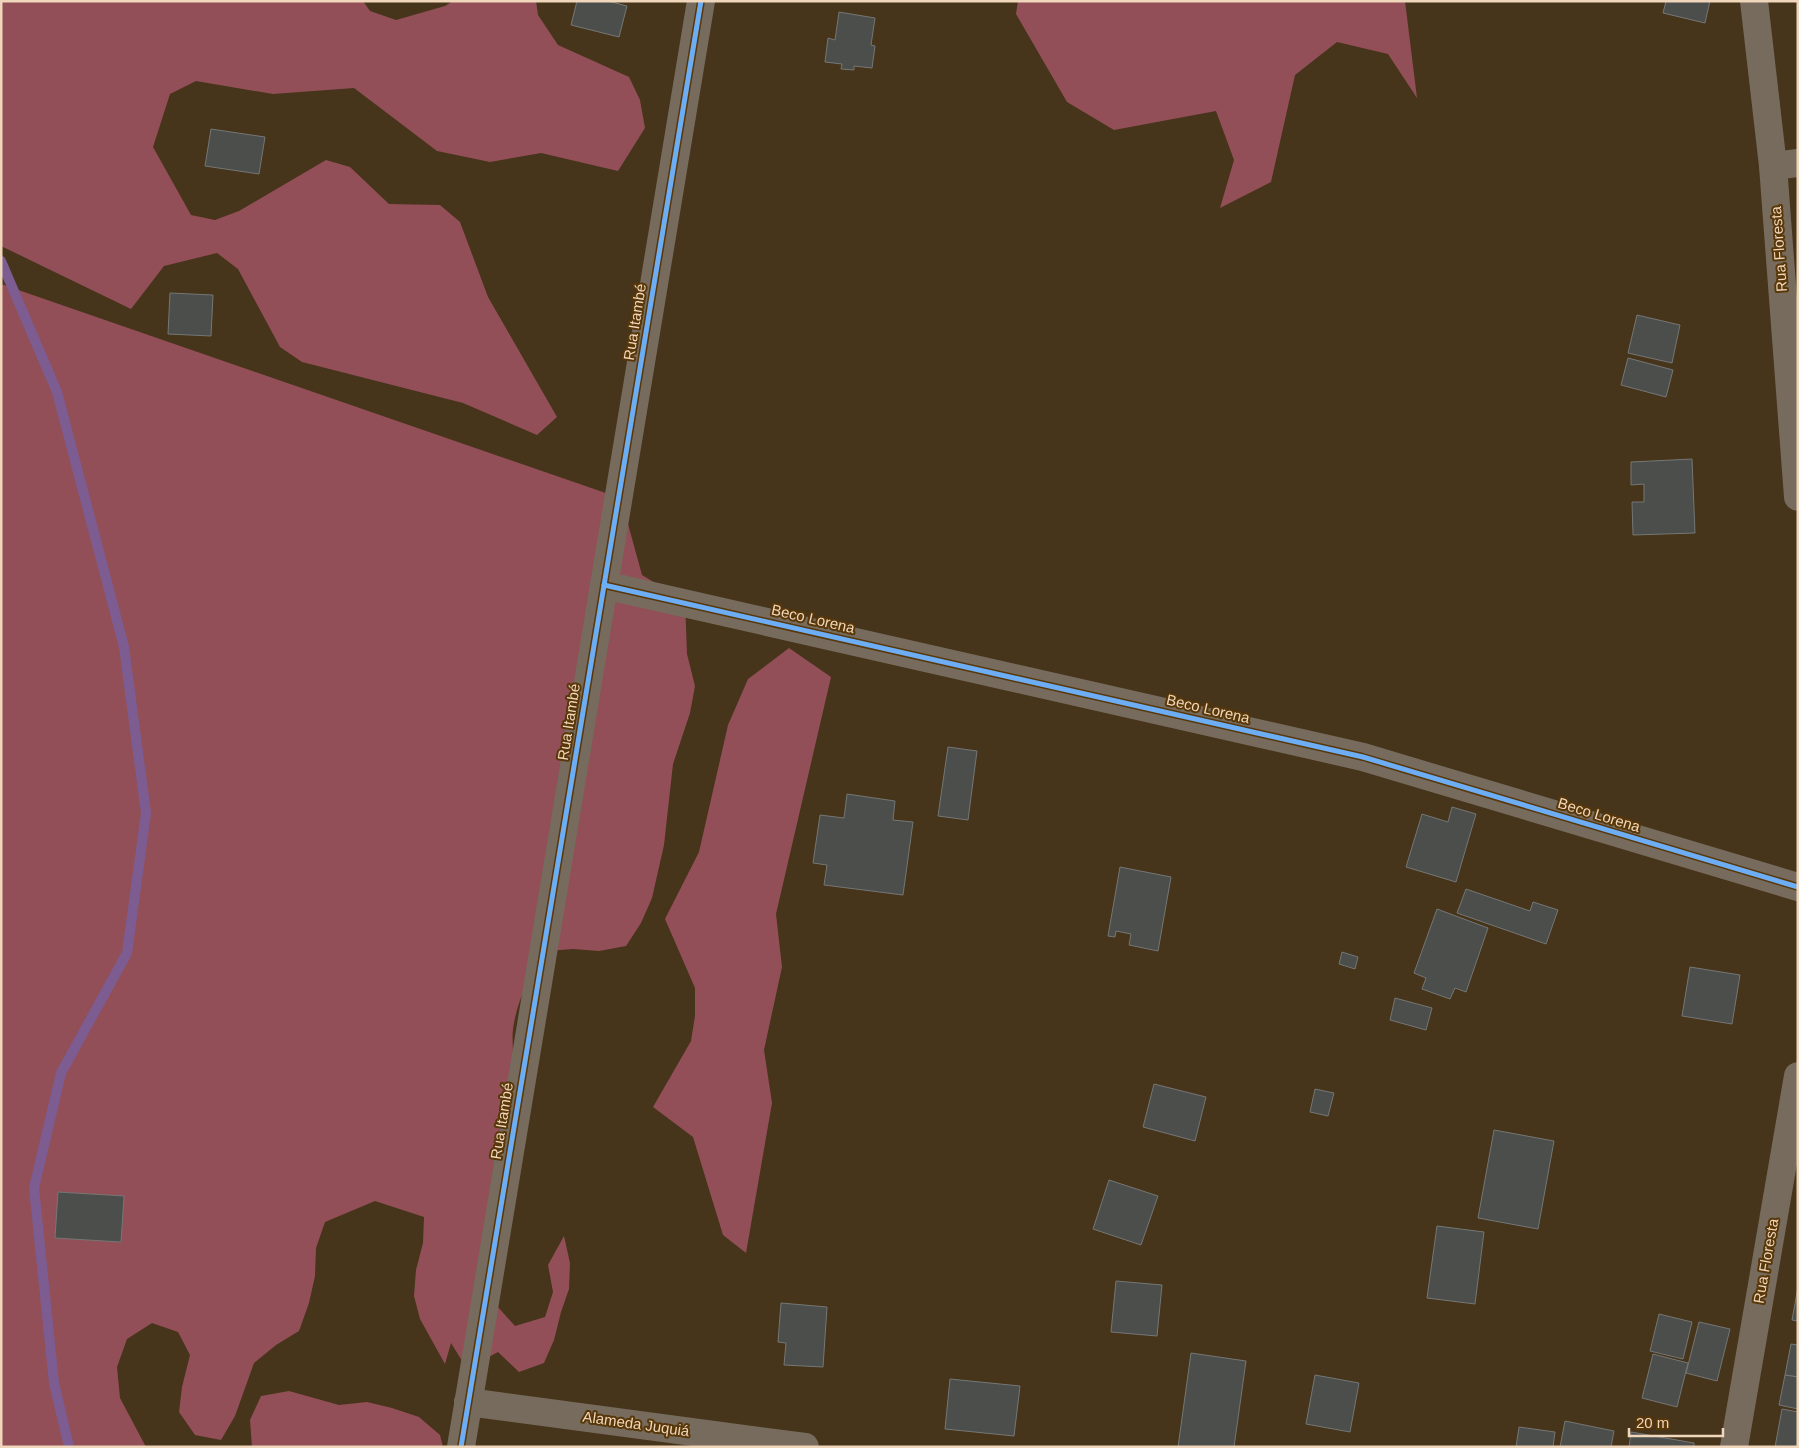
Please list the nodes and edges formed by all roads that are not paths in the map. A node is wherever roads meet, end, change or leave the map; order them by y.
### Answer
1 (701, 1) edge
2 (1754, 1) edge
3 (1785, 164) edge
4 (1798, 497) edge
5 (604, 585) junction
6 (1798, 887) edge
7 (1798, 1076) edge
8 (468, 1402) junction
9 (460, 1447) edge
10 (805, 1447) edge
11 (1734, 1447) edge

1 - 5 street, Rua Itambé
2 - 3 street, Rua Floresta
3 - 4 street, Rua Floresta
5 - 6 street, Beco Lorena
5 - 8 street, Rua Itambé
7 - 11 street, Rua Floresta
8 - 9 street, Rua Itambé
8 - 10 street, Alameda Juquiá

